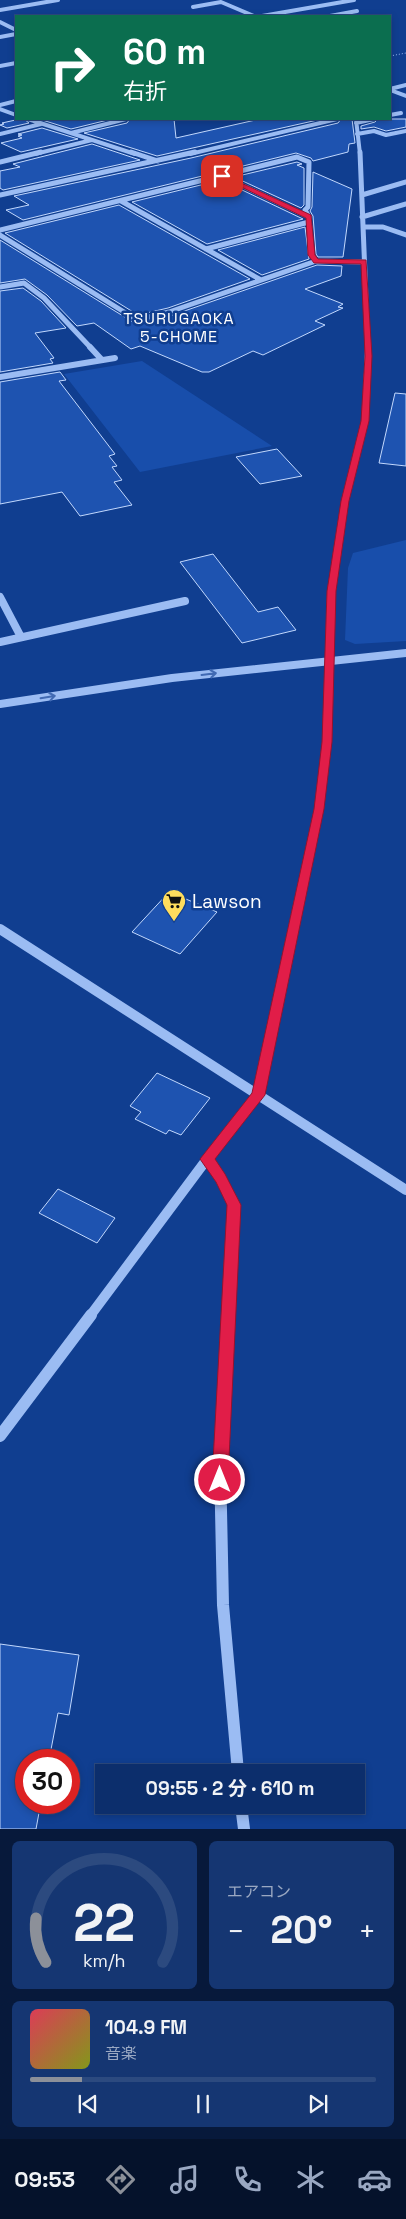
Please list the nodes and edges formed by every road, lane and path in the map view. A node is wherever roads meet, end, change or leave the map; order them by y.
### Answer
1 (54, 0) edge
2 (58, 0) edge
3 (355, 0) edge
4 (0, 3) edge
5 (193, 7) dead end
6 (12, 8) junction
7 (0, 10) edge
8 (357, 11) junction
9 (252, 15) edge
10 (268, 15) edge
11 (335, 15) edge
12 (356, 15) edge
13 (0, 22) edge
14 (15, 30) edge
15 (15, 34) edge
16 (0, 37) edge
17 (406, 53) edge
18 (391, 56) edge
19 (15, 62) edge
20 (0, 66) edge
21 (406, 85) edge
22 (391, 90) edge
23 (391, 90) edge
24 (406, 96) edge
25 (15, 102) edge
26 (0, 109) edge
27 (401, 113) dead end
28 (15, 114) edge
29 (391, 115) edge
30 (31, 120) edge
31 (122, 120) edge
32 (333, 120) edge
33 (356, 121) edge
34 (43, 124) junction
35 (406, 131) edge
36 (71, 133) junction
37 (0, 134) edge
38 (357, 134) junction
39 (93, 140) junction
40 (158, 161) junction
41 (0, 162) edge
42 (222, 176) junction
43 (406, 182) edge
44 (362, 195) junction
45 (0, 196) edge
46 (122, 201) junction
47 (406, 204) edge
48 (362, 218) junction
49 (309, 219) junction
50 (363, 227) junction
51 (406, 228) edge
52 (0, 230) edge
53 (396, 232) junction
54 (0, 235) edge
55 (406, 235) edge
56 (206, 249) junction
57 (316, 261) junction
58 (364, 262) junction
59 (261, 280) junction
60 (0, 287) edge
61 (115, 358) dead end
62 (102, 360) junction
63 (0, 377) edge
64 (0, 597) edge
65 (184, 601) dead end
66 (22, 637) junction
67 (0, 642) edge
68 (406, 653) edge
69 (330, 661) junction
70 (0, 704) edge
71 (0, 929) edge
72 (258, 1095) junction
73 (207, 1159) junction
74 (406, 1190) edge
75 (0, 1436) edge
76 (237, 1764) edge
77 (242, 1814) edge
78 (244, 1829) edge

1 - 2 street
1 - 6 street
3 - 8 street
3 - 10 street
4 - 6 street
5 - 9 street
6 - 7 street
8 - 11 street
8 - 12 street
13 - 14 street
15 - 16 street
17 - 18 path
19 - 20 street
21 - 22 street
23 - 24 street
25 - 26 street
26 - 28 street
27 - 29 street
30 - 34 street
31 - 36 street
32 - 40 street
33 - 38 street
34 - 36 street
34 - 37 street
35 - 38 street
36 - 39 street
38 - 44 street
39 - 40 street
39 - 41 street
40 - 45 street
42 - 46 street
42 - 49 street
42 - 49 street
43 - 44 street
44 - 48 street
46 - 52 street
46 - 56 street
47 - 48 street
48 - 50 street
49 - 56 street
49 - 57 street
50 - 53 street
50 - 58 street
51 - 53 street
53 - 55 street
54 - 59 street
56 - 59 street
57 - 58 street
57 - 59 street
58 - 69 street
60 - 62 street
61 - 62 street
62 - 63 street
64 - 66 street
65 - 66 street
66 - 67 street
68 - 69 street
70 -> 69 street
69 - 72 street
71 - 72 street
72 - 73 street
72 - 74 street
73 - 75 street
73 - 76 street
77 - 78 street

